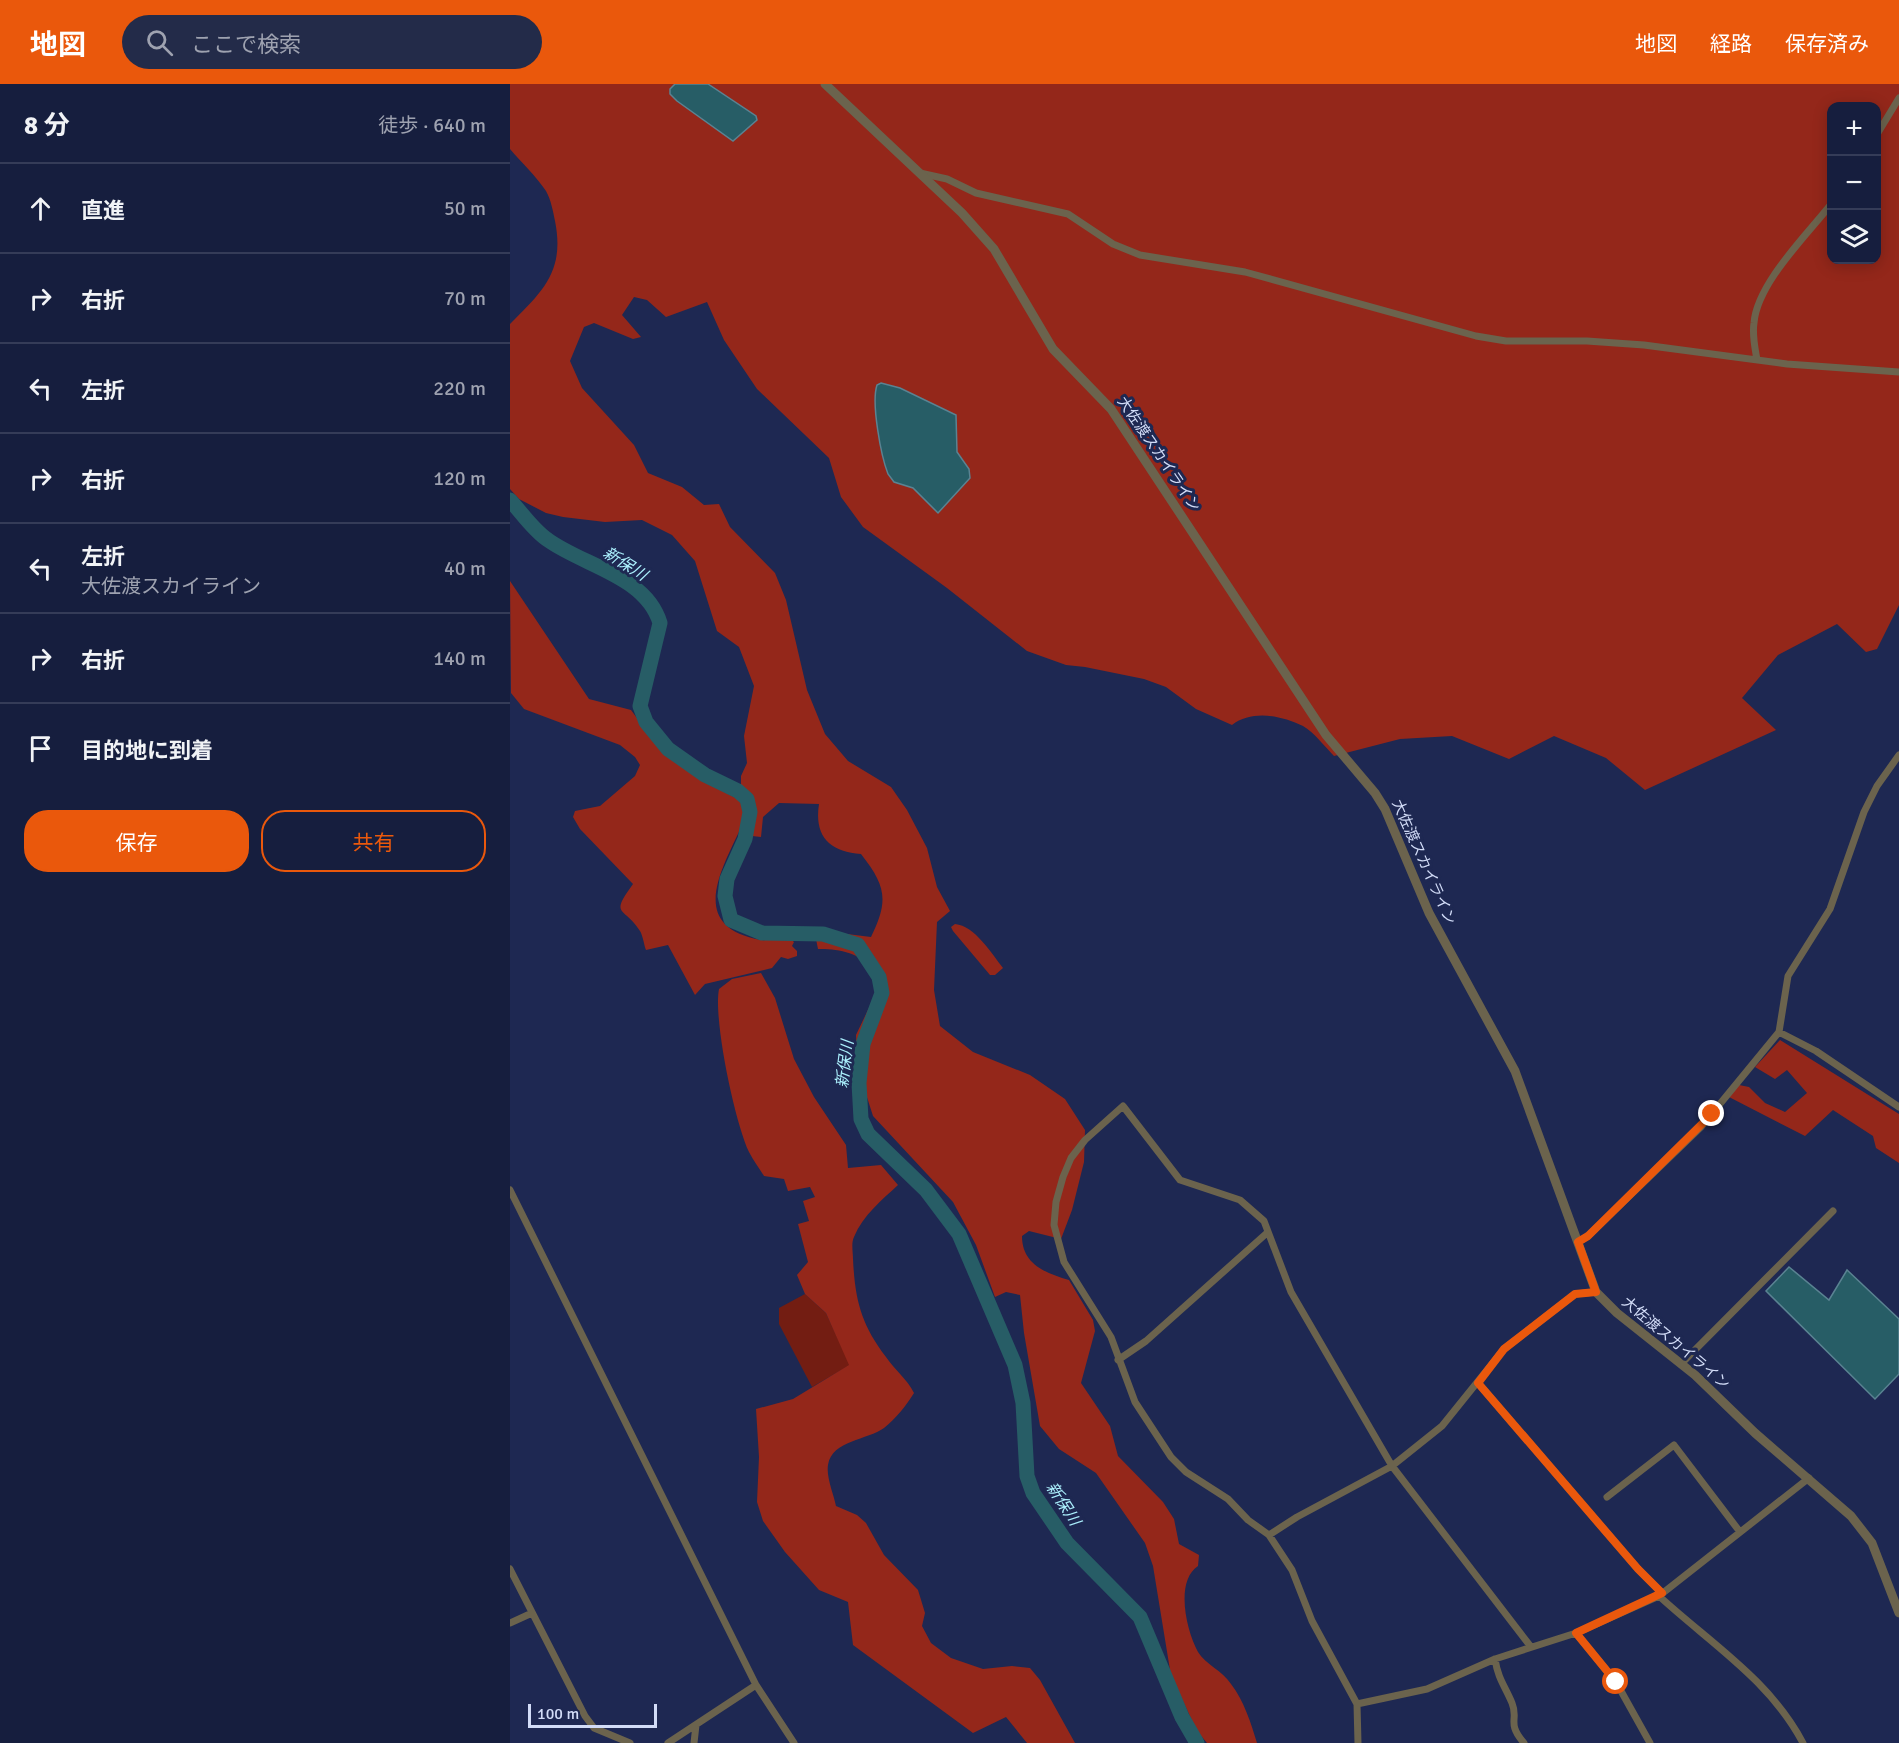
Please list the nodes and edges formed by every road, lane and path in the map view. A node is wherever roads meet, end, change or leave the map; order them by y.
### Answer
1 (825, 84) edge
2 (1899, 98) edge
3 (1881, 128) edge
4 (920, 172) junction
5 (1827, 209) edge
6 (1757, 360) junction
7 (1899, 372) edge
8 (1899, 756) edge
9 (1779, 1032) junction
10 (1899, 1107) edge
11 (510, 1190) edge
12 (1833, 1210) dead end
13 (1268, 1232) junction
14 (1578, 1242) junction
15 (1596, 1292) junction
16 (1118, 1360) junction
17 (1681, 1364) junction
18 (1478, 1383) junction
19 (1392, 1466) junction
20 (1809, 1478) junction
21 (1606, 1497) dead end
22 (1740, 1532) junction
23 (1269, 1535) junction
24 (510, 1569) edge
25 (1661, 1594) junction
26 (532, 1613) junction
27 (1899, 1613) edge
28 (510, 1623) edge
29 (1576, 1633) junction
30 (1531, 1647) junction
31 (1495, 1659) junction
32 (756, 1684) junction
33 (1357, 1704) junction
34 (696, 1725) junction
35 (630, 1743) edge
36 (668, 1743) edge
37 (694, 1743) edge
38 (794, 1743) edge
39 (1358, 1743) edge
40 (1524, 1743) edge
41 (1650, 1743) edge
42 (1803, 1743) edge

1 - 4 street, 大佐渡スカイライン
2 - 3 street
4 - 6 street
4 - 14 street, 大佐渡スカイライン
5 - 6 street
6 - 7 street
8 - 9 street
9 - 10 street
9 - 14 street
11 - 32 street
12 - 17 street
13 - 16 street
13 - 16 street
13 - 19 street
14 - 15 street, 大佐渡スカイライン
15 - 17 street, 大佐渡スカイライン
15 - 18 street
16 - 23 street
17 - 20 street, 大佐渡スカイライン
18 - 19 street
18 - 25 street
19 - 23 street
19 - 30 street
20 - 22 street
20 - 27 street, 大佐渡スカイライン
21 - 22 street
22 - 25 street
23 - 33 street
24 - 26 street
25 - 29 street
25 - 42 street
26 - 28 street
26 - 35 street
29 - 30 street
29 - 41 street
30 - 31 street
31 - 33 street
31 - 40 street
32 - 34 street
32 - 38 street
33 - 39 street
34 - 36 street
34 - 37 street

